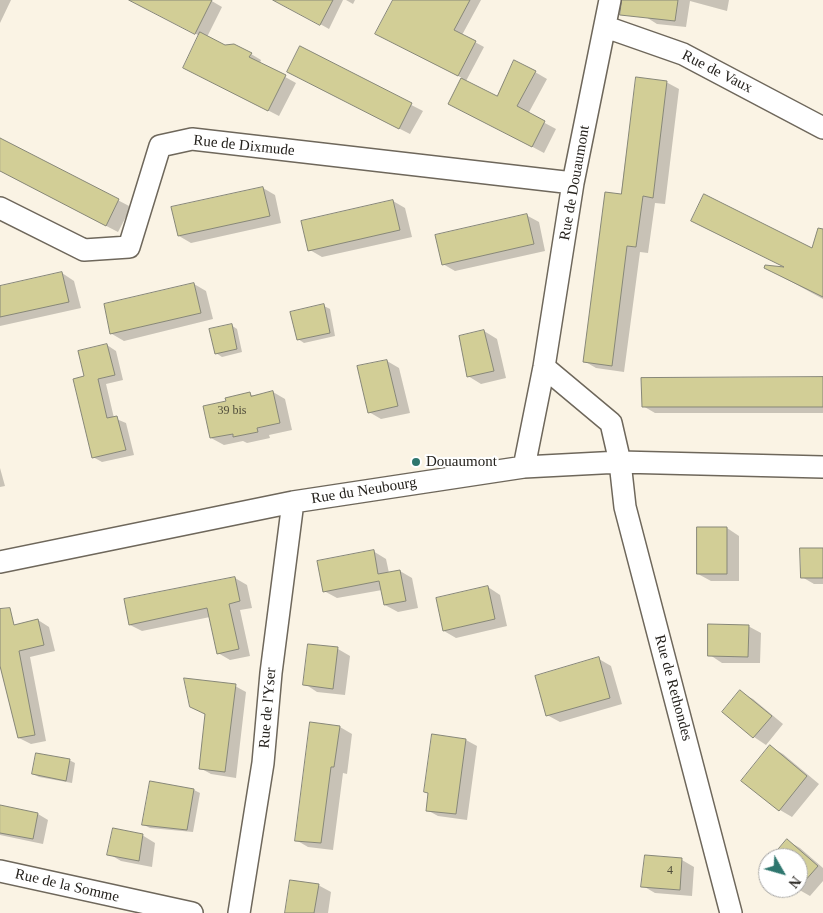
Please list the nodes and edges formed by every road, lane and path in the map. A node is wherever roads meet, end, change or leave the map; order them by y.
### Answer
1 (602, 0) edge
2 (610, 0) edge
3 (606, 27) junction
4 (823, 128) edge
5 (573, 183) junction
6 (0, 208) edge
7 (544, 367) junction
8 (620, 462) junction
9 (524, 467) junction
10 (823, 467) edge
11 (293, 502) junction
12 (0, 562) edge
13 (0, 871) edge
14 (192, 913) edge
15 (239, 913) edge
16 (731, 913) edge

1 - 3 street
2 - 3 street, Rue de Douaumont
3 - 4 street, Rue de Vaux
3 - 5 street, Rue de Douaumont
5 - 6 street, Rue de Dixmude
5 - 7 street, Rue de Douaumont
7 - 8 street
7 - 9 street, Rue de Douaumont
8 - 9 street, Rue du Neubourg
8 - 10 street, Rue du Neubourg
8 - 16 street, Rue de Rethondes
9 - 11 street, Rue du Neubourg
11 - 12 street, Rue du Neubourg
11 - 15 street, Rue de l'Yser
13 - 14 street, Rue de la Somme

